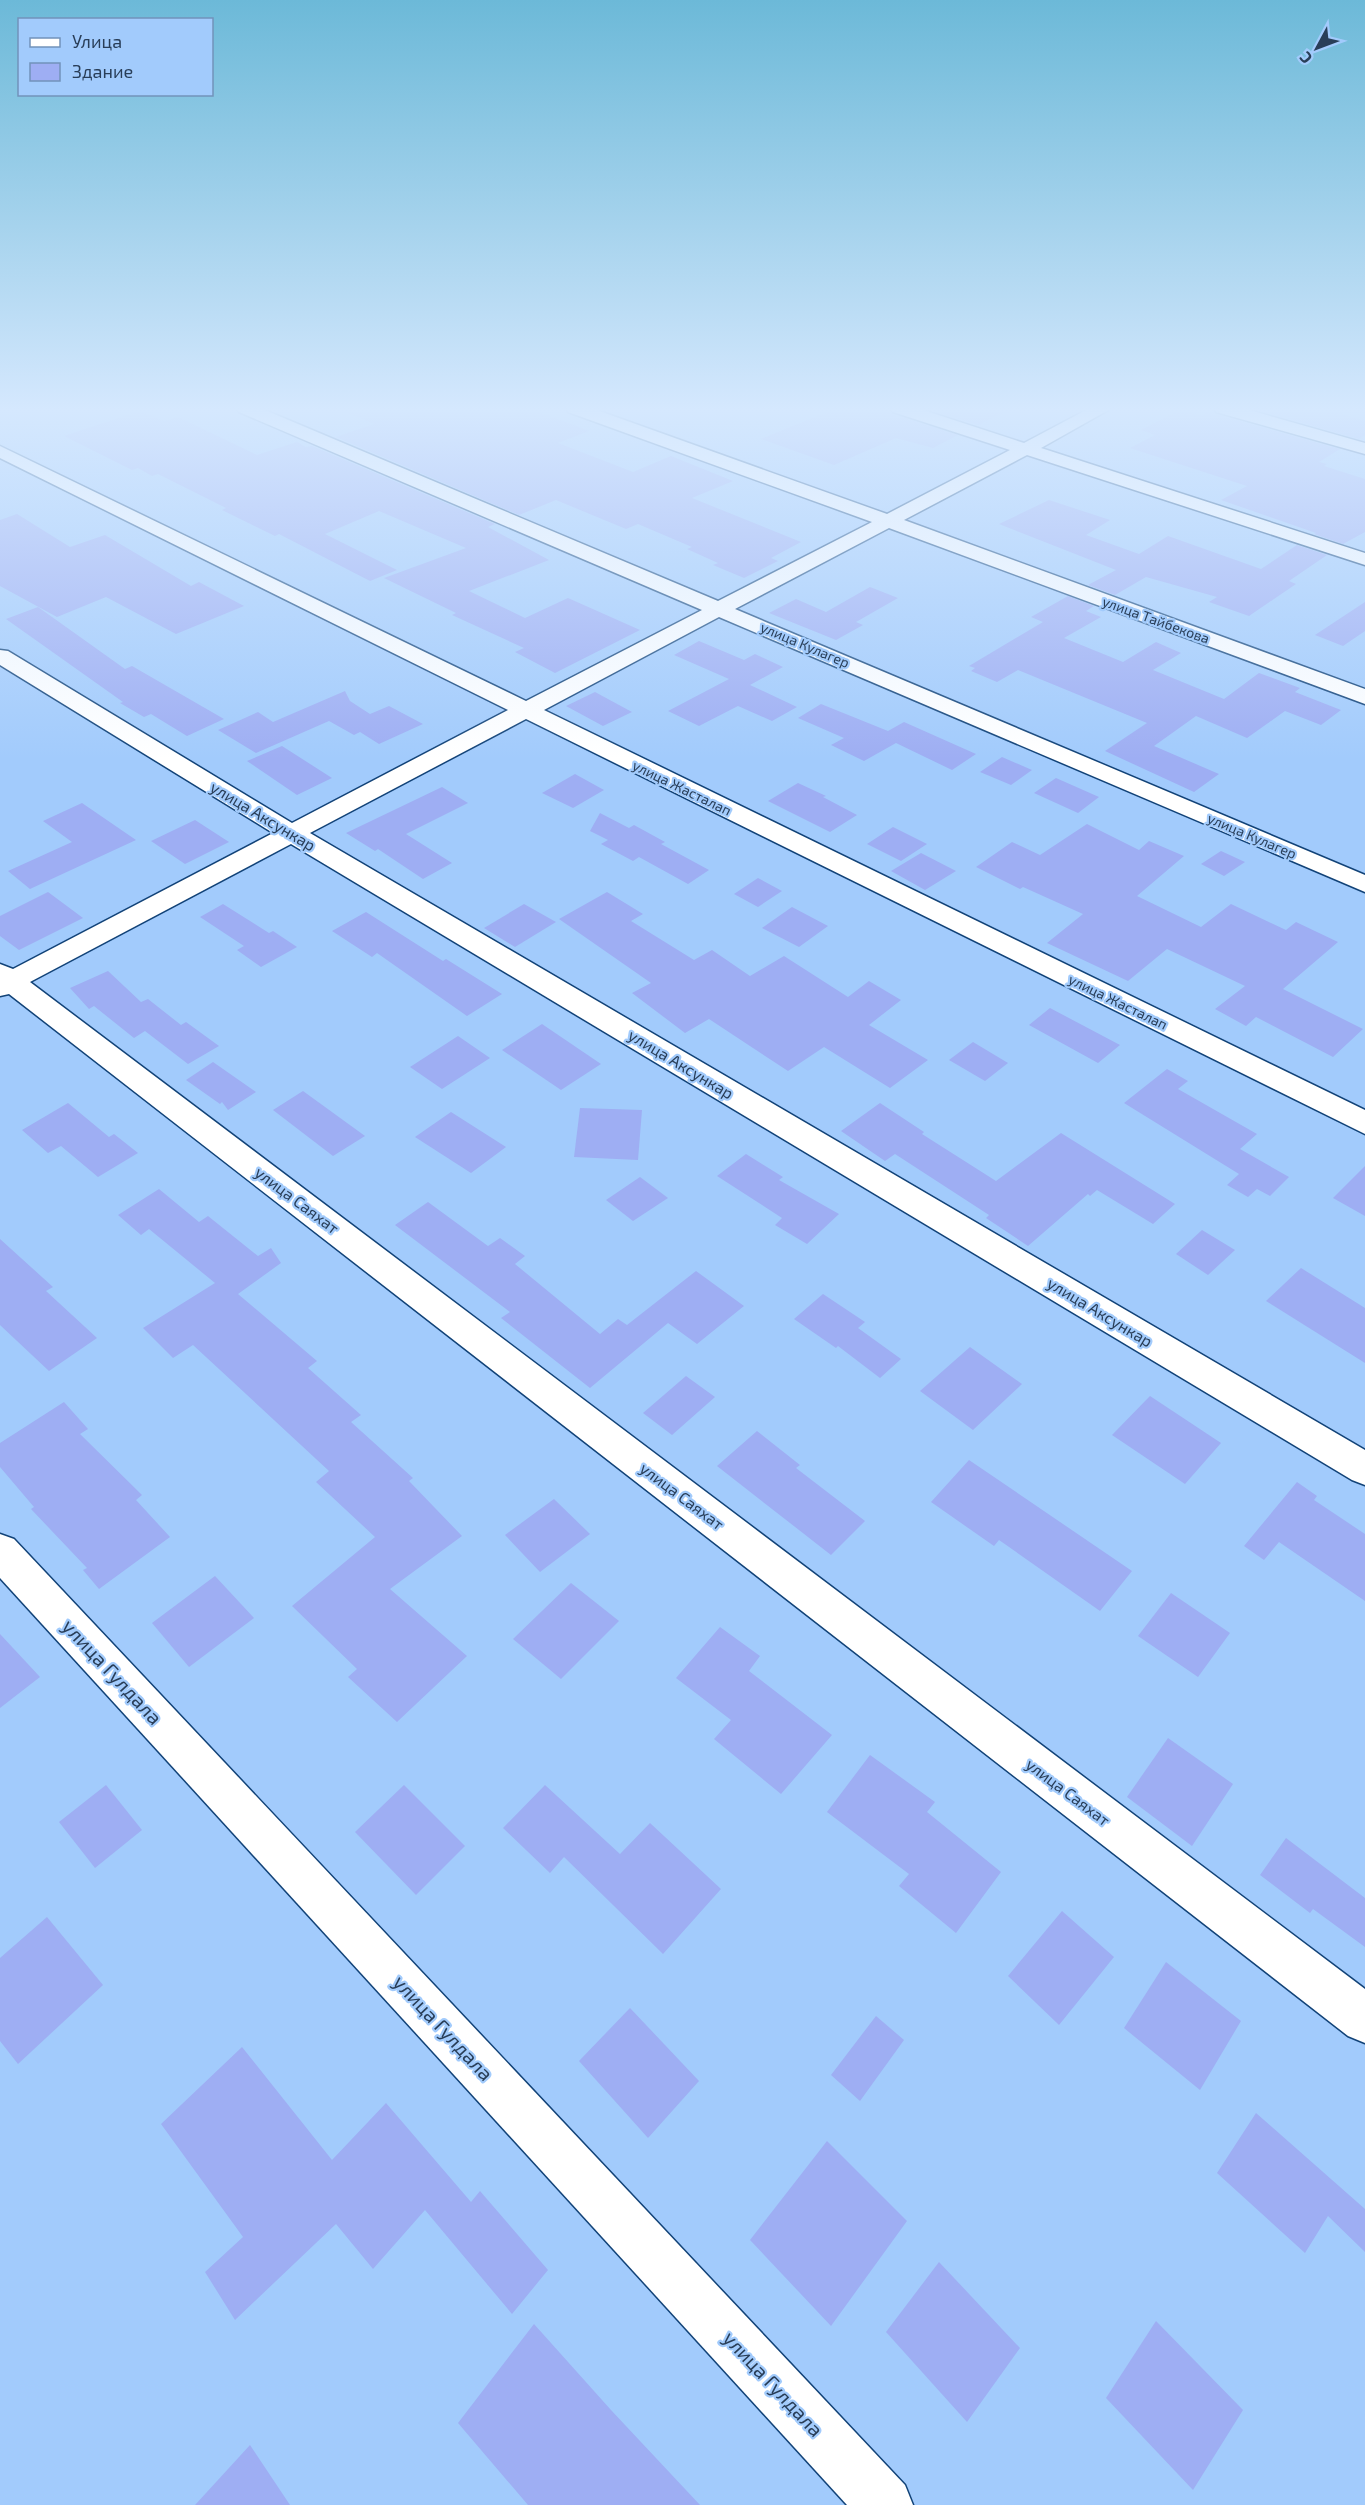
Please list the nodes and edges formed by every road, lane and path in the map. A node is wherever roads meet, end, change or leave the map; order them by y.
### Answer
1 (150, 525) edge
2 (521, 525) edge
3 (880, 525) edge
4 (899, 525) edge
5 (1260, 525) edge
6 (1365, 559) edge
7 (718, 608) junction
8 (0, 656) edge
9 (1365, 697) edge
10 (527, 711) junction
11 (292, 834) junction
12 (1365, 884) edge
13 (4, 980) edge
14 (1365, 1123) edge
15 (1365, 1469) edge
16 (0, 1551) edge
17 (1365, 2019) edge
18 (885, 2505) edge

1 - 10 street, улица Жасталап
2 - 7 street, улица Кулагер
3 - 7 street
4 - 9 street, улица Тайбекова
5 - 6 street
7 - 10 street
7 - 12 street, улица Кулагер
8 - 11 street, улица Аксункар
10 - 11 street
10 - 14 street, улица Жасталап
11 - 13 street
11 - 15 street, улица Аксункар
13 - 17 street, улица Саяхат
16 - 18 street, улица Гулдала

